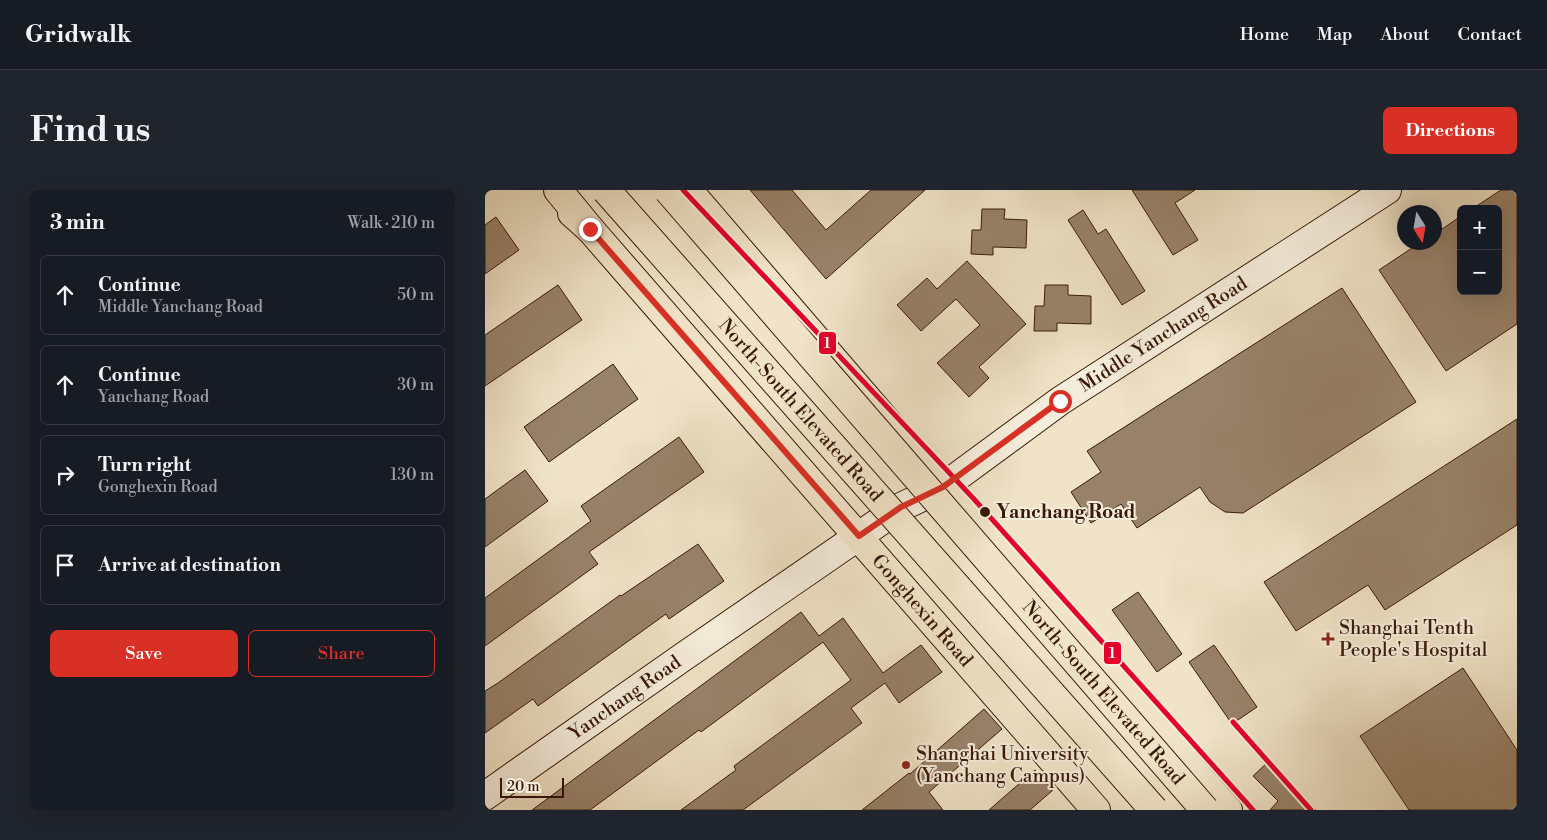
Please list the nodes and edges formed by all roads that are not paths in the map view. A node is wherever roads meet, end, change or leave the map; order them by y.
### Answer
1 (547, 190) edge
2 (558, 190) edge
3 (564, 190) edge
4 (606, 190) edge
5 (669, 190) edge
6 (688, 190) edge
7 (1387, 190) edge
8 (590, 229) junction
9 (943, 487) junction
10 (859, 536) junction
11 (485, 796) edge
12 (1097, 810) edge
13 (1154, 810) edge
14 (1205, 810) edge
15 (1228, 810) edge

1 - 8 main road, Gonghexin Road
2 - 8 main road
3 - 8 main road
4 - 13 main road, North-South Elevated Road, bridge
5 - 14 main road, North-South Elevated Road, bridge
6 - 9 main road
7 - 9 street, Middle Yanchang Road
8 - 10 main road, Gonghexin Road
9 - 10 street, Yanchang Road
9 - 15 main road
10 - 11 street, Yanchang Road
10 - 12 main road, Gonghexin Road

